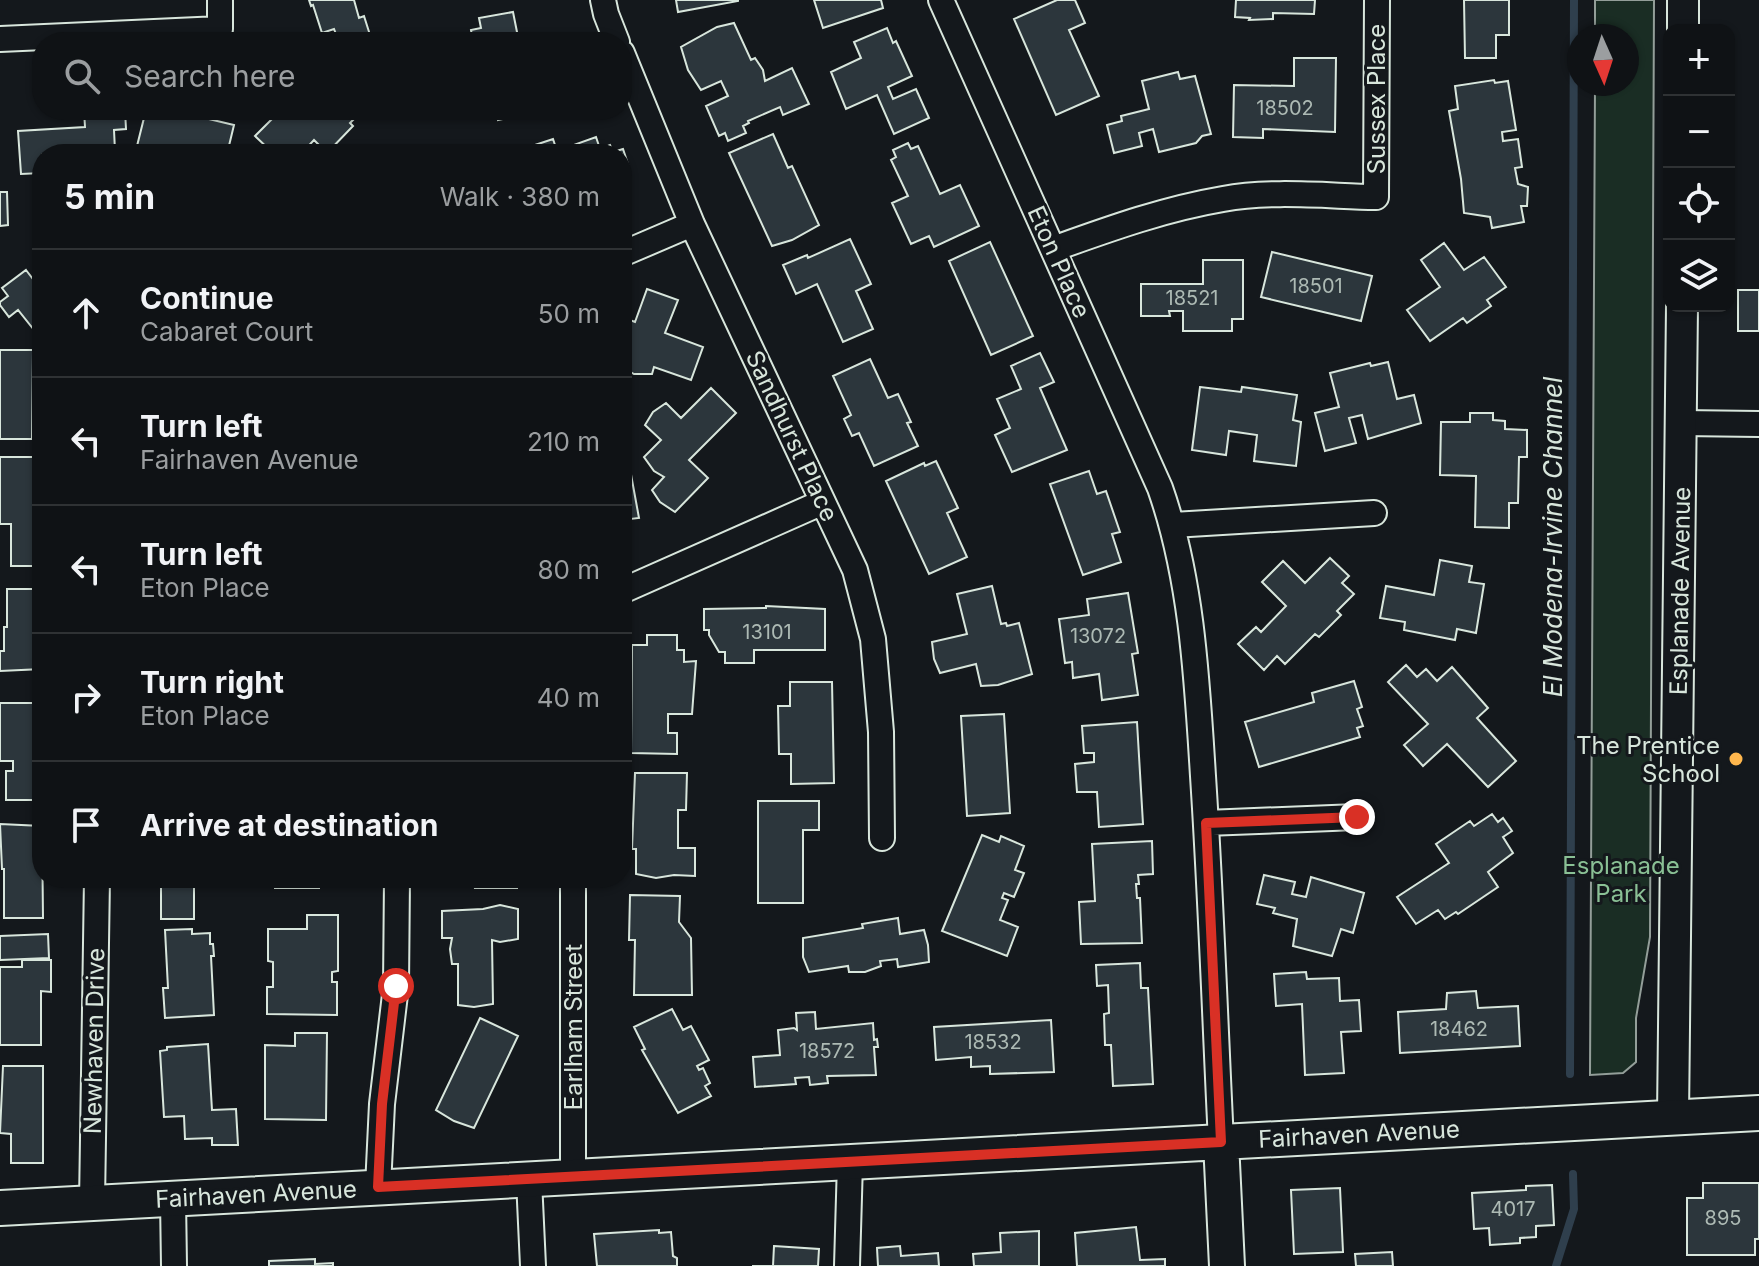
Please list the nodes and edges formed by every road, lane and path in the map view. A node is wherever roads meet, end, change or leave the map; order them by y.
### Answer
1 (220, 0) edge
2 (603, 0) edge
3 (941, 0) edge
4 (1377, 0) edge
5 (1683, 0) edge
6 (1683, 24) edge
7 (154, 32) edge
8 (613, 32) edge
9 (32, 38) edge
10 (0, 39) edge
11 (632, 77) edge
12 (692, 224) junction
13 (1053, 249) junction
14 (632, 250) edge
15 (1682, 312) edge
16 (1682, 423) junction
17 (1759, 424) edge
18 (823, 502) junction
19 (1374, 513) dead end
20 (1173, 525) junction
21 (632, 587) edge
22 (1357, 817) dead end
23 (1206, 823) junction
24 (882, 838) dead end
25 (97, 888) edge
26 (397, 888) edge
27 (573, 888) edge
28 (1759, 1113) edge
29 (1673, 1117) junction
30 (1221, 1142) junction
31 (850, 1162) junction
32 (573, 1177) junction
33 (529, 1180) junction
34 (378, 1187) junction
35 (173, 1199) junction
36 (92, 1203) junction
37 (0, 1208) edge
38 (174, 1266) edge
39 (533, 1266) edge
40 (847, 1266) edge
41 (1227, 1266) edge

1 - 7 street
2 - 8 street
3 - 13 street, Eton Place
4 - 13 street, Sussex Place
5 - 6 street
9 - 10 street
11 - 12 street, Sandhurst Place
12 - 14 street
12 - 18 street, Sandhurst Place
13 - 20 street, Eton Place
15 - 16 street, Esplanade Avenue
16 - 17 street
16 - 29 street, Esplanade Avenue
18 - 21 street
18 - 24 street, Sandhurst Place
19 - 20 street
20 - 23 street, Eton Place
22 - 23 street
23 - 30 street, Eton Place
25 - 36 street, Newhaven Drive
26 - 34 street
27 - 32 street, Earlham Street
28 - 29 main road, Fairhaven Avenue
29 - 30 main road, Fairhaven Avenue
30 - 31 main road, Fairhaven Avenue
30 - 41 main road
31 - 32 main road, Fairhaven Avenue
31 - 40 street
32 - 33 main road, Fairhaven Avenue
33 - 34 main road, Fairhaven Avenue
33 - 39 street
34 - 35 main road, Fairhaven Avenue
35 - 36 main road, Fairhaven Avenue
35 - 38 street
36 - 37 main road, Fairhaven Avenue

